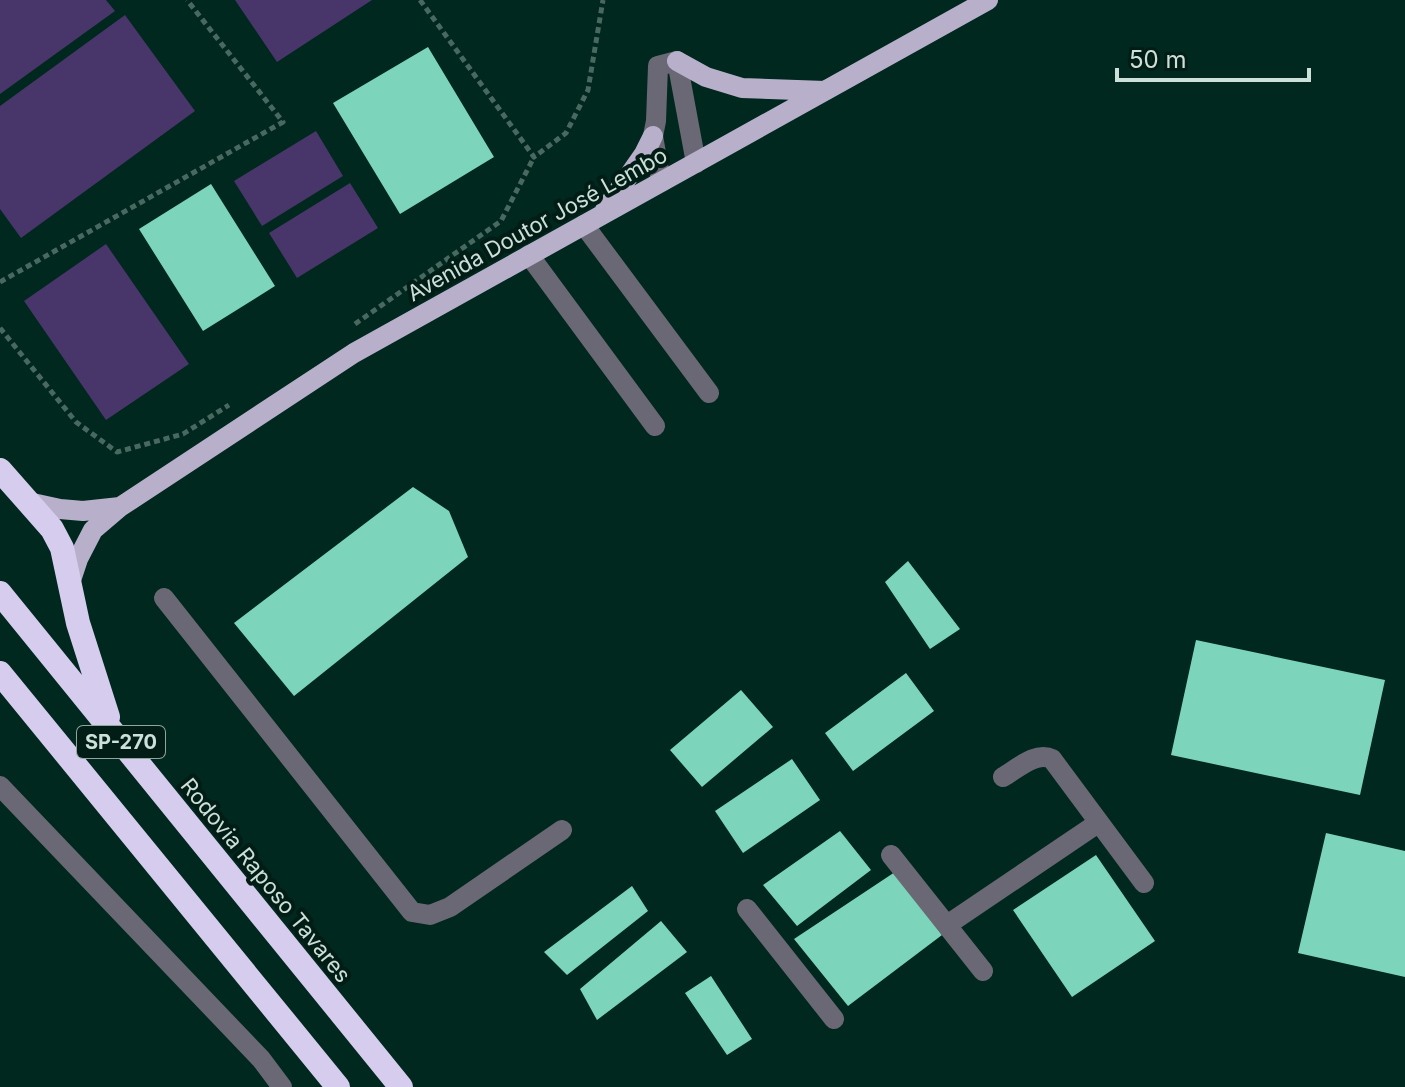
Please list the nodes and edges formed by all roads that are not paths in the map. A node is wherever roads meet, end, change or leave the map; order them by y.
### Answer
1 (988, 0) edge
2 (667, 64) junction
3 (825, 91) junction
4 (653, 136) junction
5 (696, 163) junction
6 (661, 182) junction
7 (593, 220) junction
8 (529, 255) junction
9 (709, 393) dead end
10 (655, 426) dead end
11 (0, 470) edge
12 (28, 502) junction
13 (120, 507) junction
14 (70, 583) junction
15 (0, 593) edge
16 (164, 598) dead end
17 (0, 673) edge
18 (112, 731) junction
19 (1003, 777) dead end
20 (0, 786) edge
21 (1098, 823) junction
22 (562, 830) dead end
23 (891, 855) dead end
24 (1144, 883) dead end
25 (747, 909) dead end
26 (947, 925) junction
27 (983, 971) dead end
28 (834, 1019) dead end
29 (374, 1055) junction
30 (282, 1087) edge
31 (338, 1087) edge
32 (401, 1087) edge
33 (408, 1087) edge

1 - 3 main road, Avenida Doutor José Lembo
2 - 3 main road
2 - 4 street
2 - 5 street
3 - 5 main road, Avenida Doutor José Lembo
4 - 6 street
4 - 7 main road
5 - 6 main road, Avenida Doutor José Lembo
6 - 7 main road, Avenida Doutor José Lembo
7 - 8 main road, Avenida Doutor José Lembo
7 - 9 street
8 - 10 street
8 - 13 main road, Avenida Doutor José Lembo
11 - 12 highway
12 - 13 main road, Avenida Doutor José Lembo
12 - 14 highway
13 - 14 main road, Avenida Doutor José Lembo
14 - 18 highway
15 - 18 highway, Rodovia Raposo Tavares / SP-270
16 - 22 street
17 - 31 highway, SP-270
18 - 29 highway, Rodovia Raposo Tavares / SP-270
19 - 21 street
20 - 30 street
21 - 24 street
21 - 26 street
23 - 26 street
25 - 28 street
26 - 27 street
29 - 32 highway, Rodovia Raposo Tavares / SP-270
29 - 33 highway, SP-270

